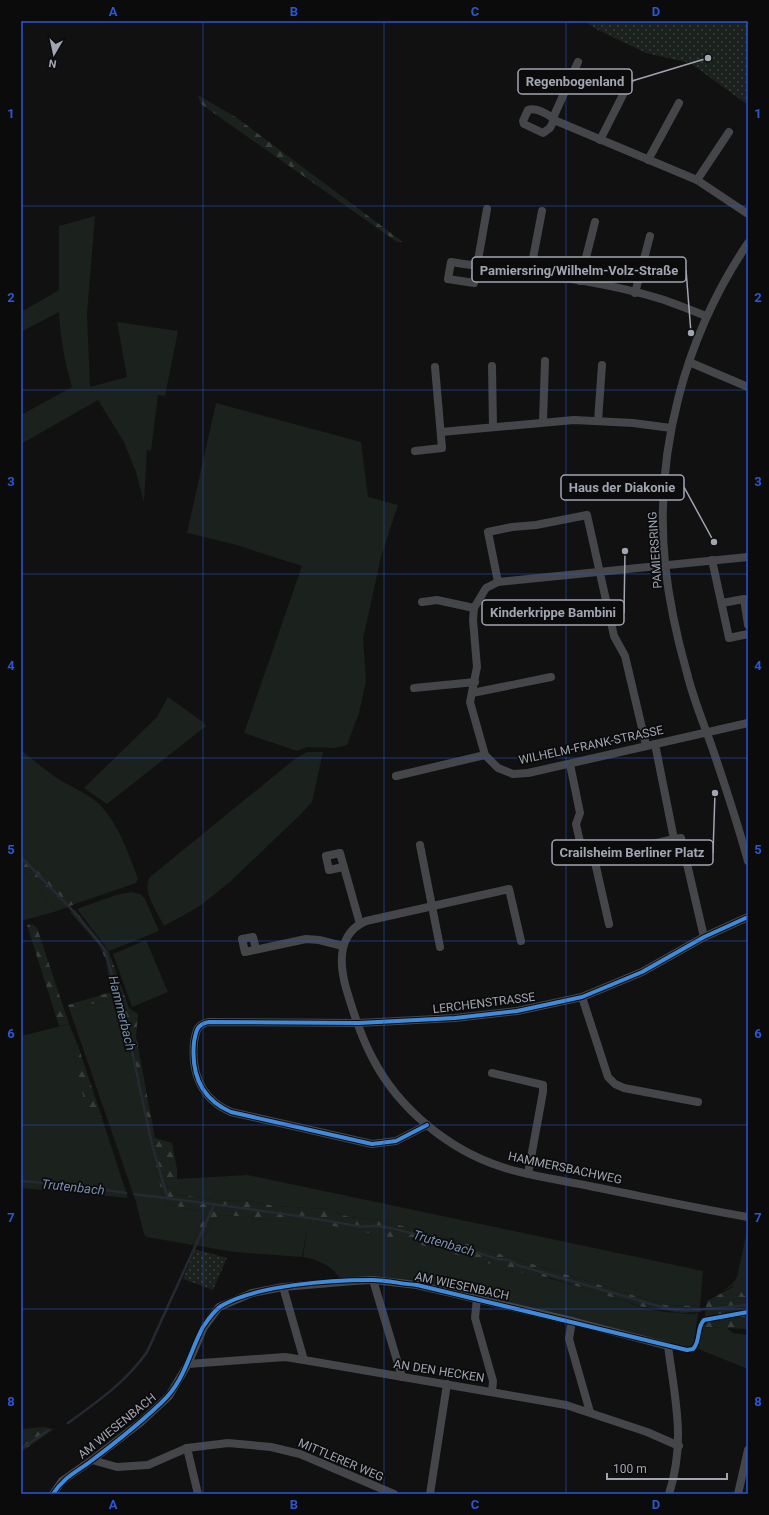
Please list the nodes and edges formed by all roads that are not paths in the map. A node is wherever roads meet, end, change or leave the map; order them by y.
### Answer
1 (578, 62) dead end
2 (630, 81) dead end
3 (679, 102) dead end
4 (729, 132) dead end
5 (600, 140) junction
6 (648, 160) junction
7 (697, 180) junction
8 (487, 209) dead end
9 (542, 211) dead end
10 (748, 214) edge
11 (595, 222) dead end
12 (650, 236) dead end
13 (748, 243) edge
14 (478, 266) junction
15 (530, 274) junction
16 (580, 281) junction
17 (635, 292) junction
18 (706, 316) junction
19 (545, 361) dead end
20 (689, 362) junction
21 (602, 365) dead end
22 (492, 366) dead end
23 (435, 368) dead end
24 (748, 387) edge
25 (598, 421) junction
26 (543, 422) junction
27 (494, 427) junction
28 (671, 428) junction
29 (441, 432) junction
30 (415, 451) dead end
31 (748, 556) edge
32 (712, 560) junction
33 (665, 565) junction
34 (599, 573) junction
35 (498, 582) junction
36 (422, 602) dead end
37 (722, 603) junction
38 (474, 608) junction
39 (748, 625) edge
40 (748, 634) edge
41 (551, 677) dead end
42 (475, 682) junction
43 (414, 688) dead end
44 (472, 693) junction
45 (748, 723) edge
46 (707, 732) junction
47 (654, 744) junction
48 (646, 745) junction
49 (485, 755) junction
50 (570, 764) junction
51 (396, 776) dead end
52 (674, 839) junction
53 (420, 845) dead end
54 (594, 858) junction
55 (748, 861) edge
56 (343, 867) dead end
57 (432, 906) junction
58 (748, 917) edge
59 (360, 924) junction
60 (609, 924) dead end
61 (704, 937) junction
62 (521, 941) dead end
63 (343, 946) junction
64 (440, 947) dead end
65 (256, 949) dead end
66 (582, 997) junction
67 (359, 1023) junction
68 (492, 1073) dead end
69 (698, 1102) dead end
70 (427, 1125) junction
71 (528, 1174) junction
72 (748, 1217) edge
73 (373, 1280) junction
74 (283, 1287) junction
75 (477, 1298) junction
76 (572, 1321) junction
77 (304, 1360) junction
78 (188, 1364) junction
79 (402, 1377) junction
80 (447, 1384) junction
81 (492, 1392) junction
82 (590, 1412) junction
83 (679, 1446) junction
84 (187, 1448) junction
85 (748, 1450) edge
86 (92, 1460) junction
87 (53, 1494) edge
88 (198, 1494) edge
89 (394, 1494) edge
90 (430, 1494) edge
91 (669, 1494) edge
92 (738, 1494) edge

1 - 5 street
2 - 5 street
3 - 6 street
4 - 7 street
5 - 6 street
6 - 7 street
7 - 10 street
8 - 14 street
9 - 15 street
11 - 16 street
12 - 17 street
13 - 18 street, PAMIERSRING
14 - 14 street
14 - 15 street
15 - 16 street
16 - 17 street
17 - 18 street
18 - 20 street, PAMIERSRING
19 - 26 street
20 - 24 street
20 - 28 street, PAMIERSRING
21 - 25 street
22 - 27 street
23 - 29 street
25 - 26 street
25 - 28 street
26 - 27 street
27 - 29 street
28 - 33 street, PAMIERSRING
29 - 30 street
31 - 32 street
32 - 33 street
32 - 37 street
33 - 34 street
33 - 46 street, PAMIERSRING
34 - 35 street
34 - 35 street
34 - 48 street
35 - 38 street
36 - 38 street
37 - 39 street
37 - 40 street
38 - 42 street
41 - 44 street
42 - 43 street
42 - 44 street
44 - 49 street
45 - 46 street, WILHELM-FRANK-STRASSE
46 - 47 street, WILHELM-FRANK-STRASSE
46 - 55 street, PAMIERSRING
47 - 48 street, WILHELM-FRANK-STRASSE
47 - 52 street
48 - 50 street, WILHELM-FRANK-STRASSE
49 - 50 street, WILHELM-FRANK-STRASSE
49 - 51 street
50 - 54 street
52 - 54 street
52 - 61 street
53 - 57 street
54 - 60 street
56 - 59 street
57 - 59 street
57 - 62 street
57 - 64 street
58 - 61 street, LERCHENSTRASSE
59 - 63 street
61 - 66 street, LERCHENSTRASSE
63 - 65 street
63 - 67 street, HAMMERSBACHWEG
66 - 67 street, LERCHENSTRASSE
66 - 69 street
67 - 70 street, HAMMERSBACHWEG
67 - 70 street, LERCHENSTRASSE
68 - 71 street
70 - 71 street, HAMMERSBACHWEG
71 - 72 street, HAMMERSBACHWEG
73 - 74 street, AM WIESENBACH
73 - 75 street, AM WIESENBACH
73 - 79 street
74 - 77 street
74 - 78 street, AM WIESENBACH
75 - 76 street, AM WIESENBACH
75 - 81 street
76 - 82 street
76 - 83 street, AM WIESENBACH
77 - 78 street, AN DEN HECKEN
77 - 79 street, AN DEN HECKEN
78 - 86 street, AM WIESENBACH
79 - 80 street, AN DEN HECKEN
80 - 81 street, AN DEN HECKEN
80 - 90 street
81 - 82 street, AN DEN HECKEN
82 - 83 street, AN DEN HECKEN
83 - 91 street
84 - 86 street, MITTLERER WEG
84 - 88 street
84 - 89 street, MITTLERER WEG
85 - 92 street
86 - 87 street, AM WIESENBACH

